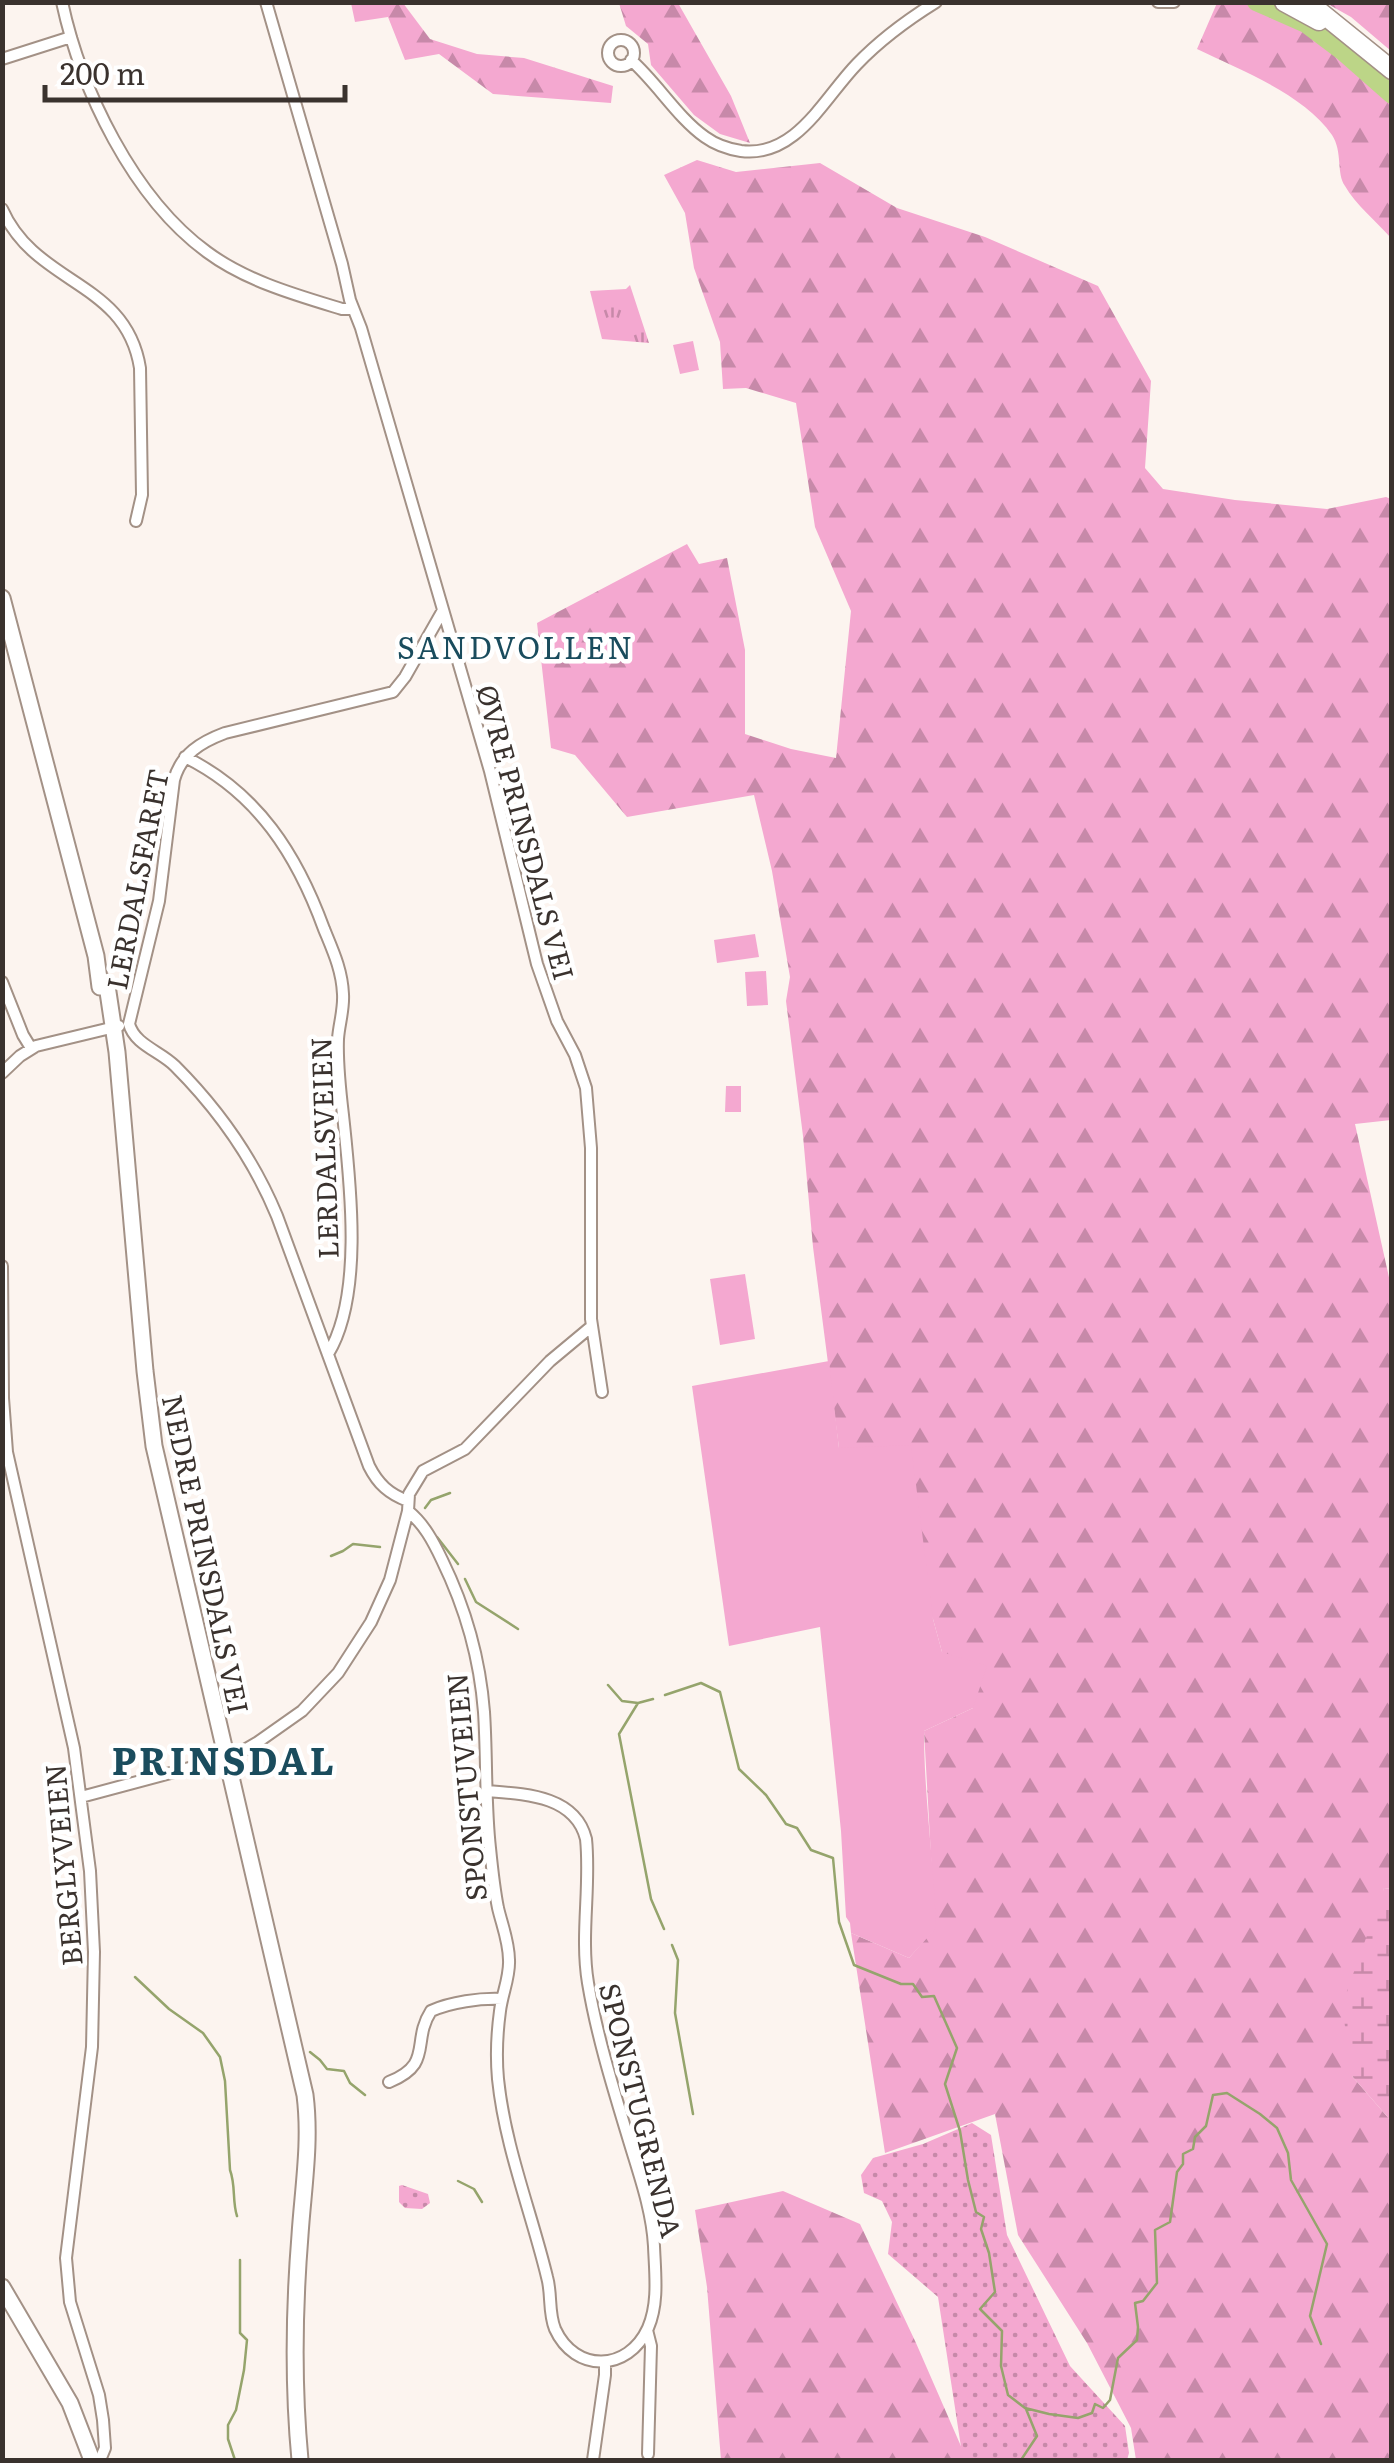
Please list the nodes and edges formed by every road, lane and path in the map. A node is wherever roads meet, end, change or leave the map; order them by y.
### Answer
1 (62, 2) edge
2 (266, 2) edge
3 (936, 2) edge
4 (1158, 2) edge
5 (1174, 2) edge
6 (1284, 2) edge
7 (1308, 2) edge
8 (1348, 36) junction
9 (71, 37) junction
10 (2, 59) edge
11 (632, 60) dead end
12 (1392, 70) edge
13 (2, 209) edge
14 (353, 309) junction
15 (136, 521) dead end
16 (2, 598) edge
17 (443, 612) junction
18 (185, 757) junction
19 (2, 982) edge
20 (117, 1027) junction
21 (30, 1048) junction
22 (2, 1073) edge
23 (2, 1266) edge
24 (592, 1326) junction
25 (328, 1354) junction
26 (602, 1392) dead end
27 (408, 1506) junction
28 (226, 1758) junction
29 (486, 1791) junction
30 (81, 1796) junction
31 (502, 2000) junction
32 (389, 2082) dead end
33 (2, 2287) edge
34 (647, 2330) junction
35 (605, 2363) junction
36 (648, 2454) dead end
37 (92, 2460) edge
38 (100, 2460) edge
39 (300, 2460) edge
40 (592, 2460) edge

1 - 9 street
2 - 14 street, ØVRE PRINSDALS VEI
3 - 11 street
4 - 5 street
6 - 8 main road
7 - 8 main road
8 - 12 main road
9 - 10 street
9 - 14 street
13 - 15 street
14 - 17 street, ØVRE PRINSDALS VEI
16 - 20 main road, NEDRE PRINSDALS VEI
17 - 18 street, LERDALSFARET
17 - 24 street, ØVRE PRINSDALS VEI
18 - 20 street, LERDALSFARET
18 - 25 street, LERDALSVEIEN
19 - 21 street
20 - 21 street
20 - 25 street, SPONSTUVEIEN
20 - 28 main road, NEDRE PRINSDALS VEI
21 - 22 street
23 - 30 street, BERGLYVEIEN
24 - 26 street, ØVRE PRINSDALS VEI
24 - 27 street
25 - 27 street, SPONSTUVEIEN
27 - 28 street
27 - 29 street, SPONSTUVEIEN
28 - 30 street
28 - 39 main road, NEDRE PRINSDALS VEI
29 - 31 street, SPONSTUVEIEN
29 - 34 street, SPONSTUGRENDA
30 - 38 street, BERGLYVEIEN
31 - 32 street
31 - 35 street, SPONSTUVEIEN
33 - 37 main road
34 - 35 street
34 - 36 street, SPONSTUGRENDA
35 - 40 street

